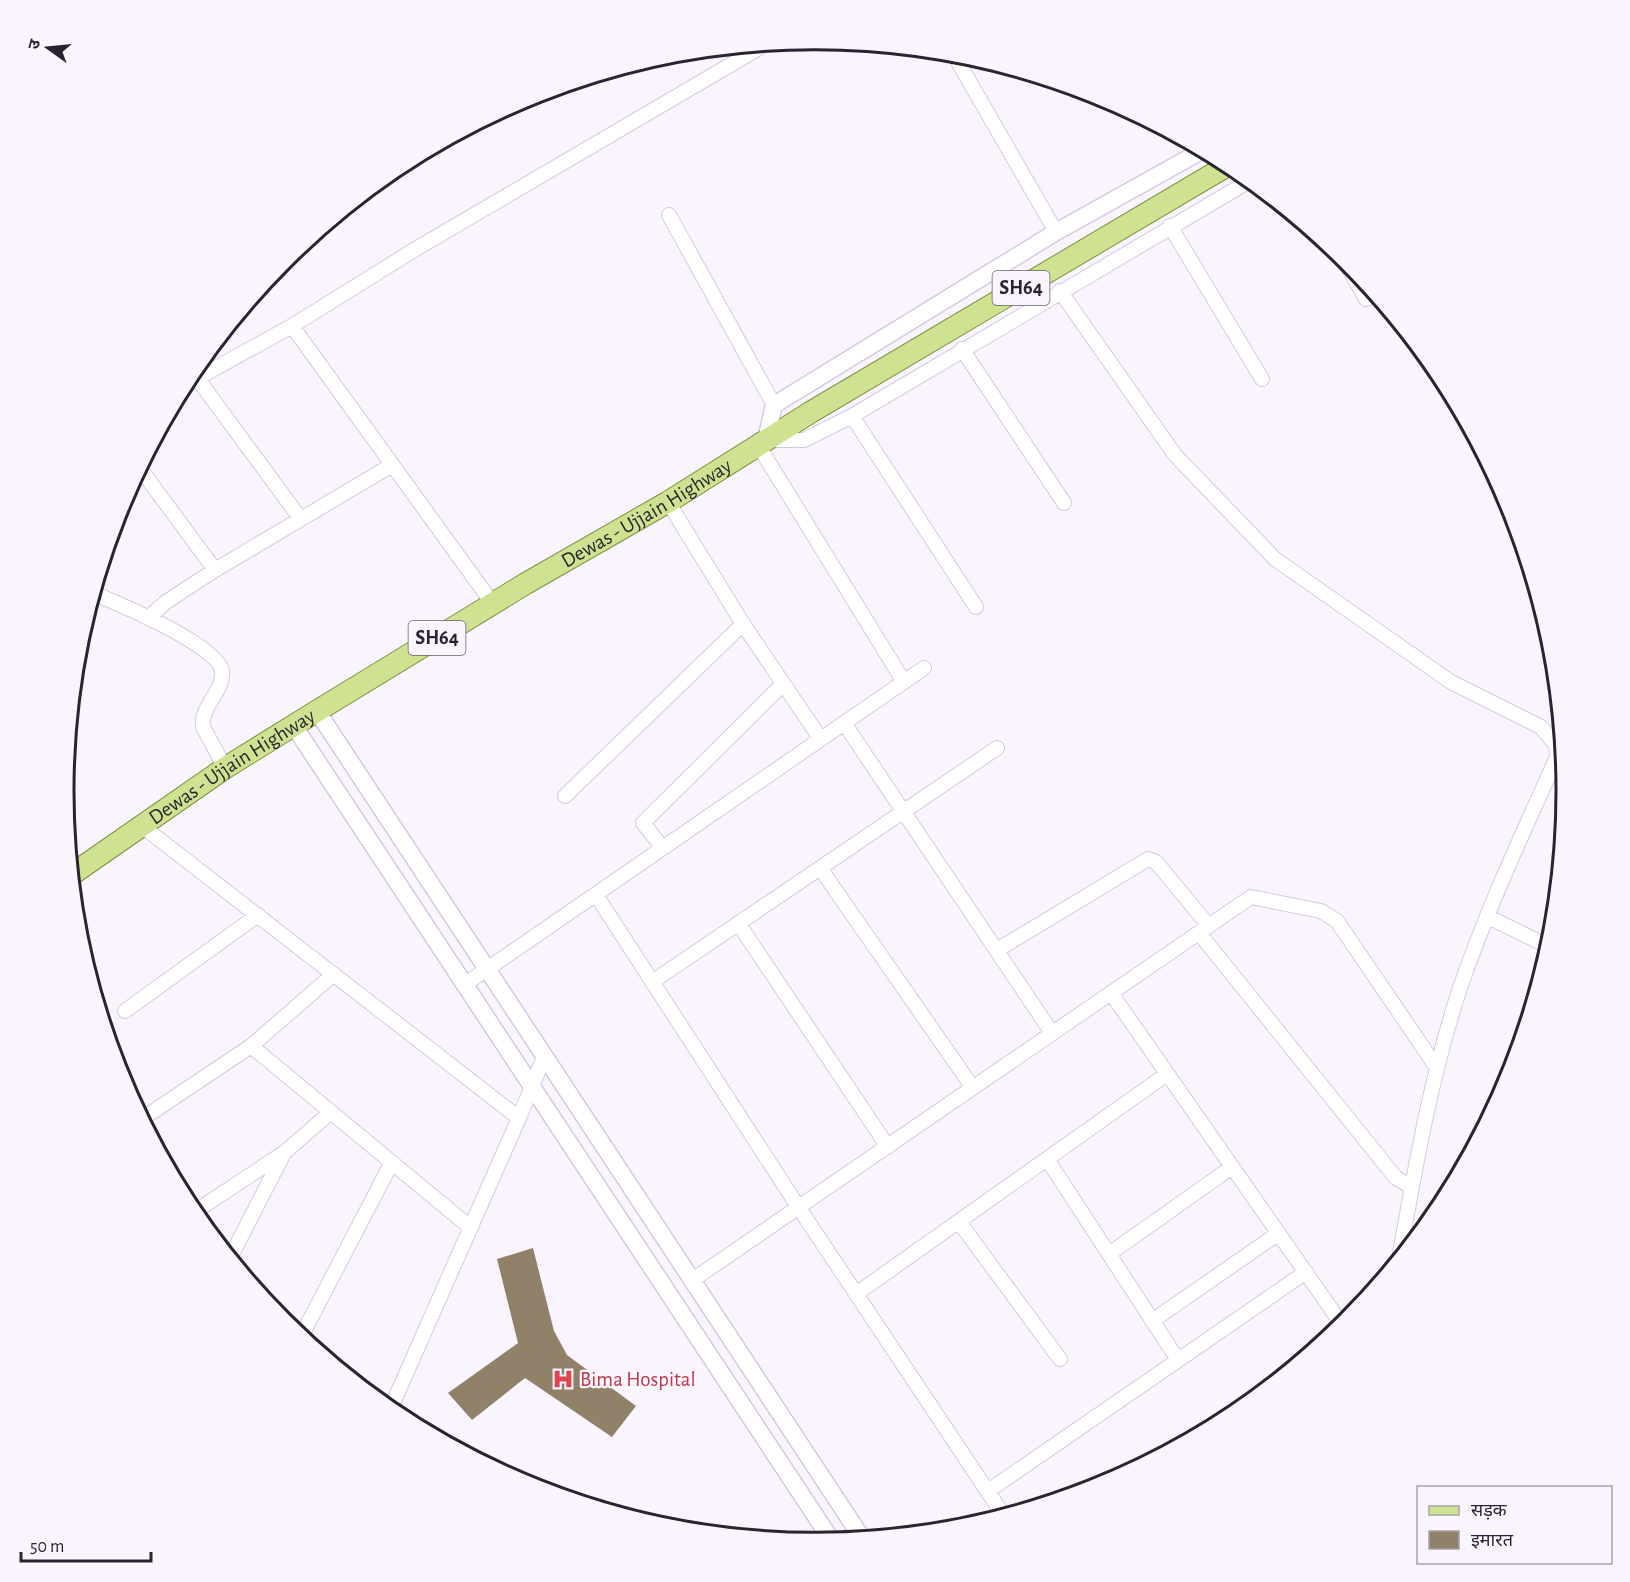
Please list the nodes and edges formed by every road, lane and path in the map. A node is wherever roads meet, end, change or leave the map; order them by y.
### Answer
1 (751, 53) edge
2 (959, 64) edge
3 (1195, 154) edge
4 (1220, 170) edge
5 (1242, 185) edge
6 (669, 215) dead end
7 (1170, 226) junction
8 (1056, 232) junction
9 (1060, 291) junction
10 (1361, 291) edge
11 (1366, 299) dead end
12 (292, 326) junction
13 (962, 349) junction
14 (200, 376) edge
15 (198, 379) edge
16 (1262, 379) dead end
17 (774, 405) junction
18 (852, 416) junction
19 (762, 443) junction
20 (392, 465) junction
21 (145, 475) edge
22 (668, 502) junction
23 (1064, 503) dead end
24 (300, 518) junction
25 (215, 570) junction
26 (100, 596) edge
27 (493, 604) junction
28 (975, 607) dead end
29 (148, 618) junction
30 (743, 624) junction
31 (924, 668) dead end
32 (904, 682) junction
33 (783, 684) junction
34 (317, 711) junction
35 (844, 723) junction
36 (294, 726) junction
37 (820, 738) junction
38 (1555, 744) edge
39 (997, 748) dead end
40 (1555, 761) edge
41 (225, 768) junction
42 (565, 796) dead end
43 (903, 811) junction
44 (142, 826) junction
45 (663, 848) junction
46 (820, 868) junction
47 (78, 870) edge
48 (596, 895) junction
49 (258, 915) junction
50 (1488, 916) junction
51 (738, 923) junction
52 (1204, 929) junction
53 (1541, 942) edge
54 (997, 950) junction
55 (486, 970) junction
56 (334, 974) junction
57 (652, 982) junction
58 (464, 985) junction
59 (1111, 993) junction
60 (125, 1011) dead end
61 (1053, 1033) junction
62 (251, 1046) junction
63 (544, 1057) junction
64 (1437, 1068) junction
65 (1167, 1074) junction
66 (532, 1088) junction
67 (973, 1088) junction
68 (331, 1112) junction
69 (148, 1115) edge
70 (519, 1118) junction
71 (888, 1147) junction
72 (285, 1152) junction
73 (1047, 1159) junction
74 (392, 1162) junction
75 (1232, 1167) junction
76 (1412, 1187) junction
77 (201, 1207) edge
78 (799, 1208) junction
79 (958, 1222) junction
80 (471, 1228) junction
81 (1279, 1233) junction
82 (1402, 1243) edge
83 (234, 1250) edge
84 (1108, 1254) junction
85 (1306, 1272) junction
86 (692, 1281) junction
87 (856, 1294) junction
88 (670, 1297) junction
89 (1337, 1317) edge
90 (1152, 1321) junction
91 (305, 1329) edge
92 (1060, 1359) dead end
93 (1178, 1360) junction
94 (394, 1401) edge
95 (988, 1491) junction
96 (999, 1509) edge
97 (857, 1531) edge
98 (826, 1532) edge

1 - 12 street
2 - 8 street
3 - 8 street
4 - 19 main road, Dewas - Ujjain Highway / SH64
5 - 7 street
6 - 17 street
7 - 9 street
7 - 16 street
8 - 17 street
9 - 13 street
9 - 38 street
10 - 11 street
12 - 14 street
12 - 20 street
13 - 18 street
13 - 23 street
15 - 24 street
17 - 19 street
18 - 19 street
18 - 28 street
19 - 22 main road, Dewas - Ujjain Highway / SH64
19 - 32 street
20 - 24 street
20 - 27 street
21 - 25 street
22 - 27 main road, Dewas - Ujjain Highway / SH64
22 - 30 street
24 - 25 street
25 - 29 street
26 - 29 street
27 - 34 main road, Dewas - Ujjain Highway / SH64
29 - 41 street
30 - 33 street
30 - 42 street
31 - 32 street
32 - 35 street
33 - 37 street
33 - 45 street
34 - 36 main road, Dewas - Ujjain Highway / SH64
34 - 55 street
35 - 37 street
35 - 43 street
36 - 41 main road, Dewas - Ujjain Highway / SH64
36 - 58 street
37 - 45 street
39 - 43 street
40 - 50 street
41 - 44 main road, Dewas - Ujjain Highway / SH64
43 - 46 street
43 - 54 street
44 - 47 main road, Dewas - Ujjain Highway / SH64
44 - 49 street
45 - 48 street
46 - 51 street
46 - 67 street
48 - 55 street
48 - 57 street
49 - 56 street
49 - 60 street
50 - 53 street
50 - 64 street
51 - 57 street
51 - 71 street
52 - 54 street
52 - 59 street
52 - 64 street
52 - 76 street
54 - 61 street
55 - 58 street
55 - 63 street
56 - 62 street
56 - 70 street
57 - 78 street
58 - 66 street
59 - 61 street
59 - 65 street
61 - 67 street
62 - 68 street
62 - 69 street
63 - 66 street
63 - 86 street
64 - 76 street
65 - 73 street
65 - 75 street
66 - 70 street
66 - 88 street
67 - 71 street
68 - 72 street
68 - 74 street
70 - 80 street
71 - 78 street
72 - 77 street
72 - 83 street
73 - 79 street
73 - 84 street
74 - 80 street
74 - 91 street
75 - 81 street
75 - 84 street
76 - 82 street
78 - 86 street
78 - 87 street
79 - 87 street
79 - 92 street
80 - 94 street
81 - 85 street
81 - 90 street
84 - 90 street
85 - 89 street
85 - 93 street
86 - 88 street
86 - 97 street
87 - 95 street
88 - 98 street
90 - 93 street
93 - 95 street
95 - 96 street

